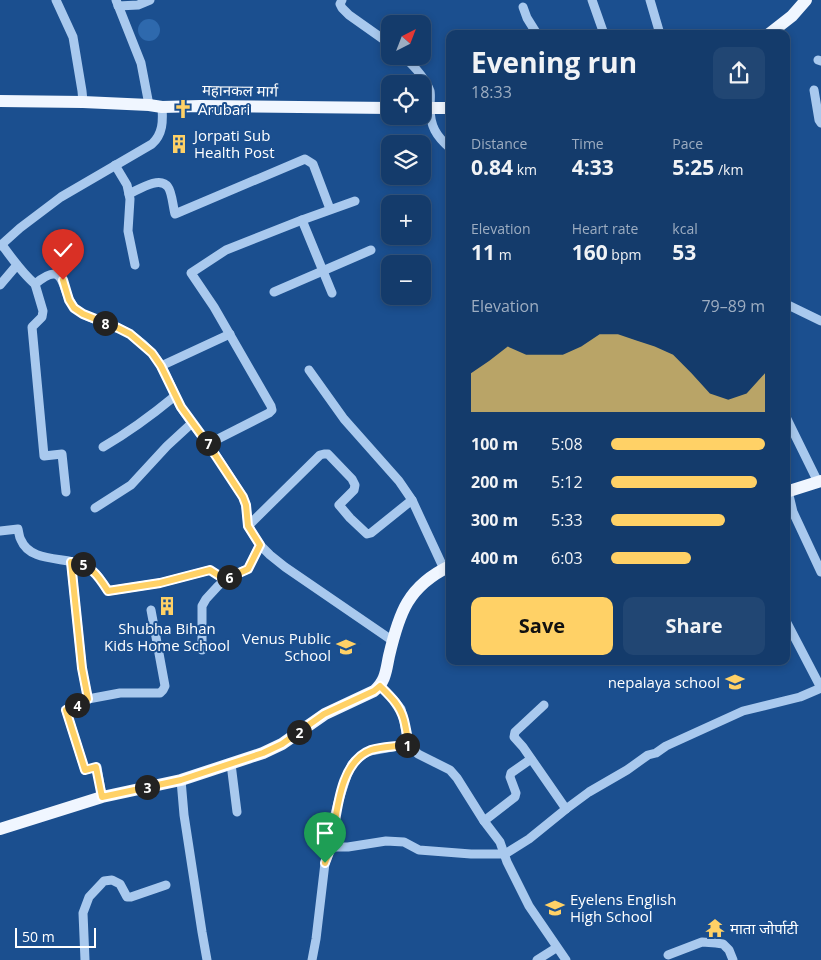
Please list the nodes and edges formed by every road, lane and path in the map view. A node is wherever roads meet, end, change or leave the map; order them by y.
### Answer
1 (56, 0) edge
2 (150, 0) edge
3 (342, 0) edge
4 (592, 0) edge
5 (650, 0) edge
6 (806, 0) edge
7 (117, 3) edge
8 (523, 7) dead end
9 (535, 30) edge
10 (603, 30) edge
11 (659, 30) edge
12 (774, 30) edge
13 (381, 37) edge
14 (413, 65) edge
15 (421, 75) edge
16 (814, 90) dead end
17 (0, 101) edge
18 (83, 102) junction
19 (156, 106) junction
20 (381, 108) edge
21 (431, 108) edge
22 (446, 108) edge
23 (431, 122) edge
24 (821, 123) edge
25 (446, 144) edge
26 (115, 165) junction
27 (129, 194) junction
28 (355, 200) dead end
29 (330, 209) junction
30 (302, 220) junction
31 (1, 245) edge
32 (371, 250) dead end
33 (17, 265) junction
34 (135, 265) dead end
35 (322, 271) junction
36 (36, 284) junction
37 (0, 285) edge
38 (274, 292) dead end
39 (332, 294) dead end
40 (790, 306) edge
41 (821, 321) edge
42 (230, 334) junction
43 (161, 366) junction
44 (309, 370) dead end
45 (175, 396) junction
46 (192, 423) junction
47 (790, 425) edge
48 (208, 444) junction
49 (103, 447) dead end
50 (819, 482) edge
51 (790, 491) edge
52 (66, 492) dead end
53 (412, 500) junction
54 (790, 502) edge
55 (95, 508) dead end
56 (248, 526) junction
57 (0, 531) edge
58 (260, 545) junction
59 (71, 562) junction
60 (446, 565) edge
61 (446, 568) edge
62 (821, 572) edge
63 (228, 578) junction
64 (151, 610) dead end
65 (790, 629) edge
66 (392, 641) junction
67 (202, 650) dead end
68 (380, 686) junction
69 (821, 688) edge
70 (88, 699) junction
71 (544, 705) dead end
72 (409, 744) junction
73 (531, 760) junction
74 (231, 764) junction
75 (181, 780) junction
76 (102, 797) junction
77 (566, 808) junction
78 (238, 812) dead end
79 (484, 820) junction
80 (0, 829) edge
81 (331, 847) junction
82 (505, 854) junction
83 (166, 885) dead end
84 (556, 948) junction
85 (668, 955) dead end
86 (85, 960) edge
87 (207, 960) edge
88 (312, 960) edge
89 (537, 960) edge
90 (566, 960) edge
91 (733, 960) edge

1 - 18 street
2 - 7 street
3 - 13 street
4 - 10 street
5 - 11 street
6 - 12 main road
7 - 19 street
8 - 9 street
14 - 15 street
16 - 24 street
17 - 18 main road, महानकल मार्ग
18 - 19 main road, महानकल मार्ग
19 - 20 main road, महानकल मार्ग
19 - 26 street
21 - 22 main road
23 - 25 street
26 - 27 street
26 - 31 street
27 - 29 street
27 - 34 street
28 - 29 street
29 - 30 street
30 - 35 street
30 - 42 street
31 - 33 street
32 - 35 street
33 - 36 street
33 - 37 street
35 - 38 street
35 - 39 street
36 - 43 street
36 - 52 street
40 - 41 street
42 - 43 street
42 - 48 street
43 - 45 street
44 - 53 street
45 - 46 street
45 - 49 street
46 - 48 street
46 - 55 street
47 - 50 street
48 - 56 street
50 - 51 main road
53 - 56 street
53 - 60 street
54 - 62 street
56 - 58 street
57 - 59 street
58 - 63 street
58 - 66 street
59 - 63 street
59 - 70 street
61 - 66 main road
63 - 67 street
64 - 70 street
65 - 69 street
66 - 68 main road
68 - 72 street
68 - 74 main road
69 - 77 street
70 - 76 street
71 - 73 street
72 - 79 street
72 - 81 street
73 - 77 street
73 - 79 street
74 - 75 main road
74 - 78 street
75 - 76 main road
75 - 87 street
76 - 80 main road
77 - 82 street
79 - 82 street
81 - 82 street
81 - 88 street
82 - 84 street
83 - 86 street
84 - 89 street
84 - 90 street
85 - 91 street

